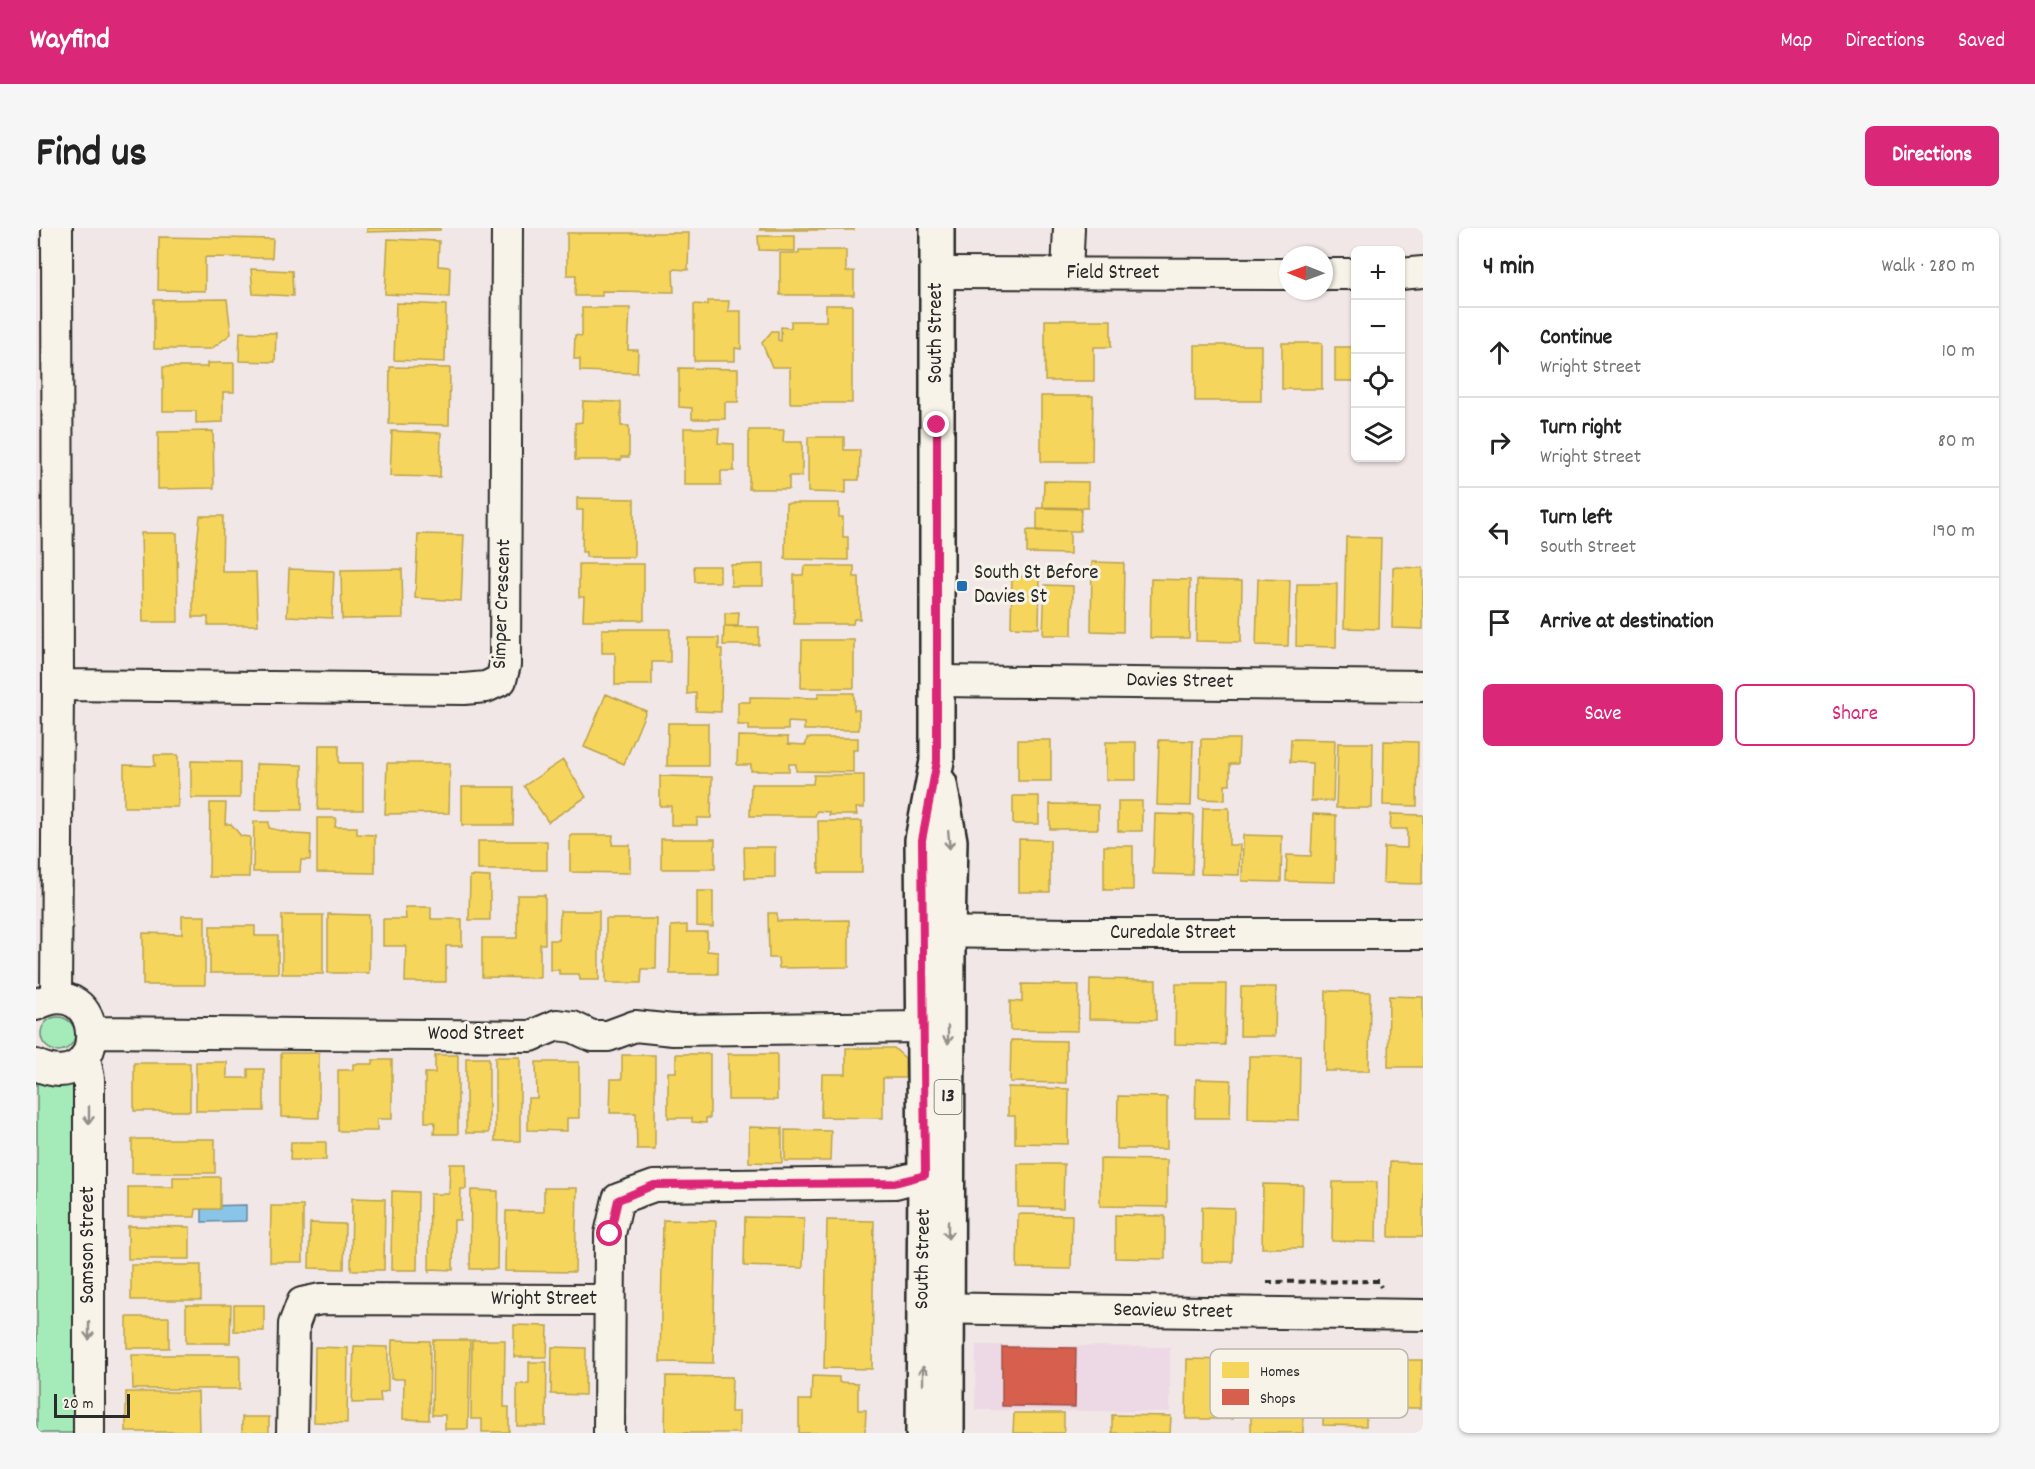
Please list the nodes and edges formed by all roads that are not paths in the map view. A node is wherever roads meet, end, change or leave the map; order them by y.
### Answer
1 (57, 228) edge
2 (507, 228) edge
3 (937, 228) edge
4 (1068, 228) edge
5 (1423, 272) edge
6 (938, 273) junction
7 (1067, 274) junction
8 (1279, 274) edge
9 (1333, 274) edge
10 (1351, 274) edge
11 (1405, 274) edge
12 (938, 681) junction
13 (58, 685) junction
14 (1423, 686) edge
15 (935, 932) junction
16 (1423, 934) edge
17 (46, 1002) edge
18 (924, 1027) junction
19 (89, 1045) junction
20 (36, 1065) edge
21 (925, 1175) junction
22 (608, 1300) junction
23 (935, 1308) junction
24 (1423, 1315) edge
25 (89, 1433) edge
26 (292, 1433) edge
27 (609, 1433) edge
28 (923, 1433) edge
29 (947, 1433) edge

1 - 13 street
2 - 13 street, Simper Crescent
3 - 6 main road, South Street / 13
4 - 7 street
5 - 11 street
6 - 7 street, Field Street
6 - 12 main road, South Street / 13
7 - 8 street, Field Street
9 - 10 street
12 - 14 street, Davies Street
12 - 15 main road, South Street / 13
13 - 17 street
15 - 16 street, Curedale Street
15 - 18 main road, South Street / 13
15 -> 23 main road, South Street / 13
17 - 19 street
18 - 19 street, Wood Street
18 - 21 main road, South Street / 13
19 - 20 street
19 -> 25 street, Samson Street
21 - 22 street, Wright Street
21 - 23 main road, South Street / 13
22 - 26 street, Wright Street
22 - 27 street
23 - 24 street, Seaview Street
28 -> 23 main road, South Street / 13
23 - 29 main road, South Street / 13

